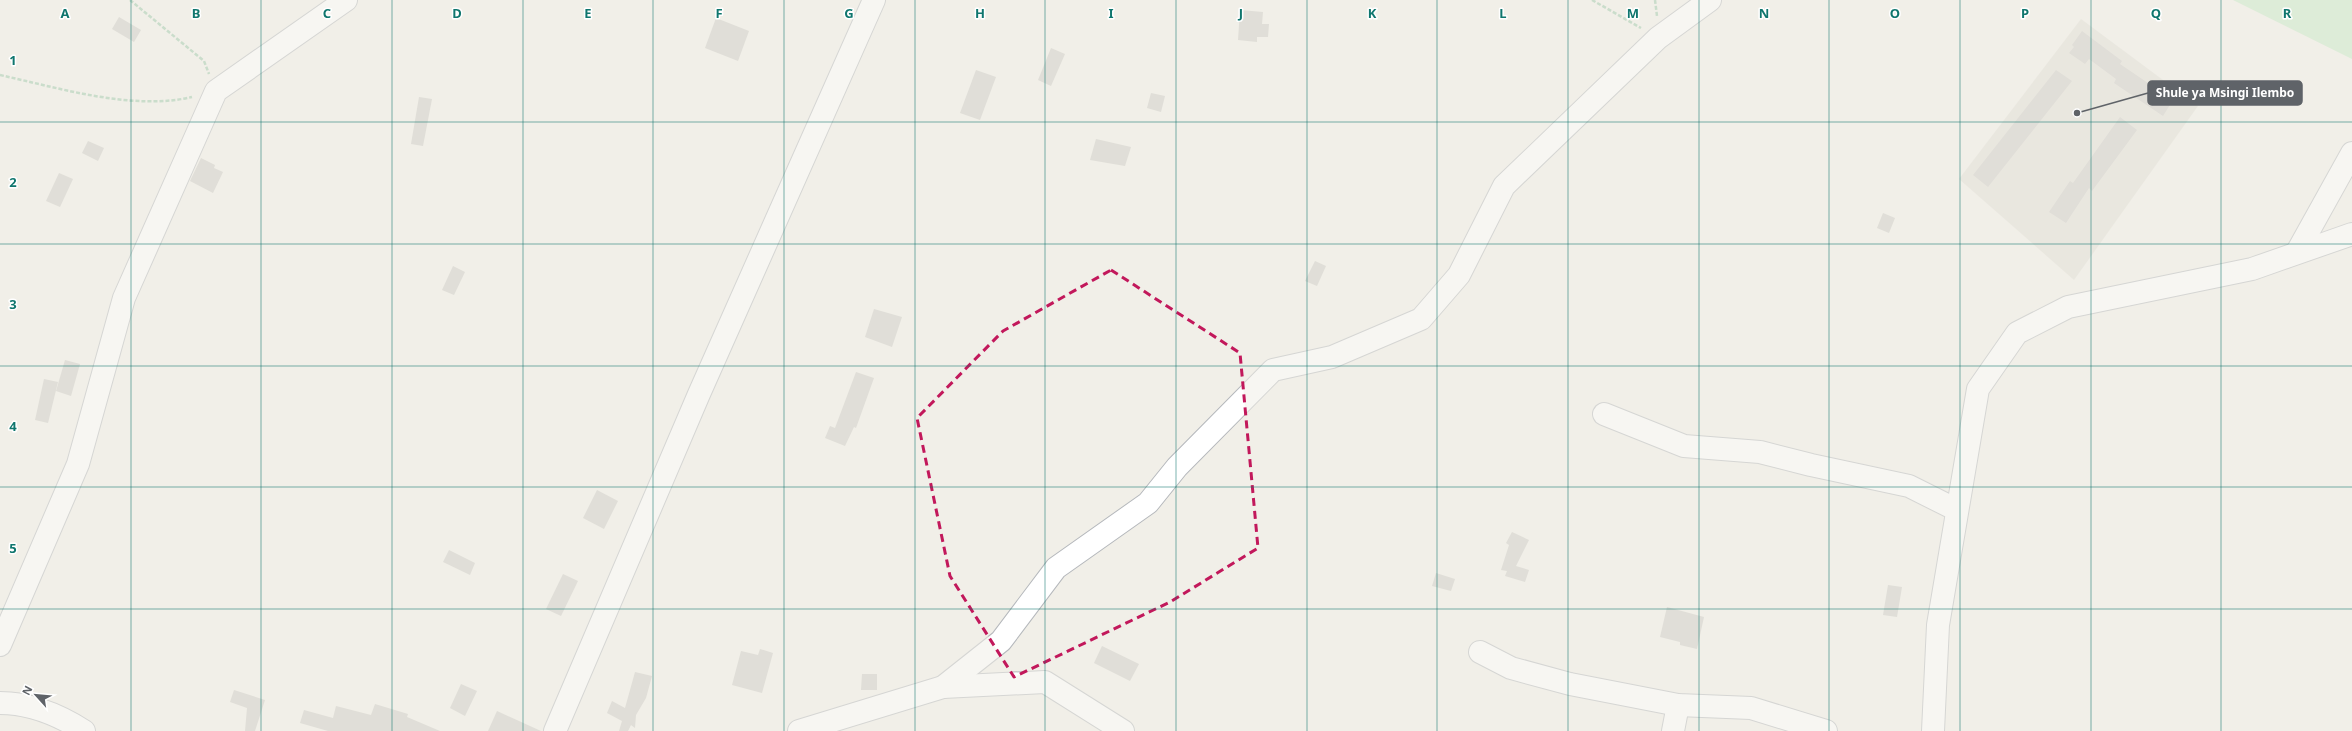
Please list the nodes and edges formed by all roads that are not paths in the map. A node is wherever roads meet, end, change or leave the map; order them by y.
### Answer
1 (346, 0) edge
2 (874, 0) edge
3 (1710, 0) edge
4 (2352, 153) edge
5 (2352, 234) edge
6 (2298, 252) junction
7 (1604, 414) dead end
8 (1957, 510) junction
9 (0, 645) edge
10 (1480, 652) dead end
11 (943, 687) junction
12 (0, 703) edge
13 (1678, 705) junction
14 (84, 731) edge
15 (555, 731) edge
16 (799, 731) edge
17 (1123, 731) edge
18 (1673, 731) edge
19 (1826, 731) edge
20 (1933, 731) edge

1 - 9 street
2 - 15 street
3 - 11 street
4 - 6 street
5 - 6 street
6 - 8 street
7 - 8 street
8 - 20 street
10 - 13 street
11 - 16 street
11 - 17 street
12 - 14 street
13 - 18 street
13 - 19 street

